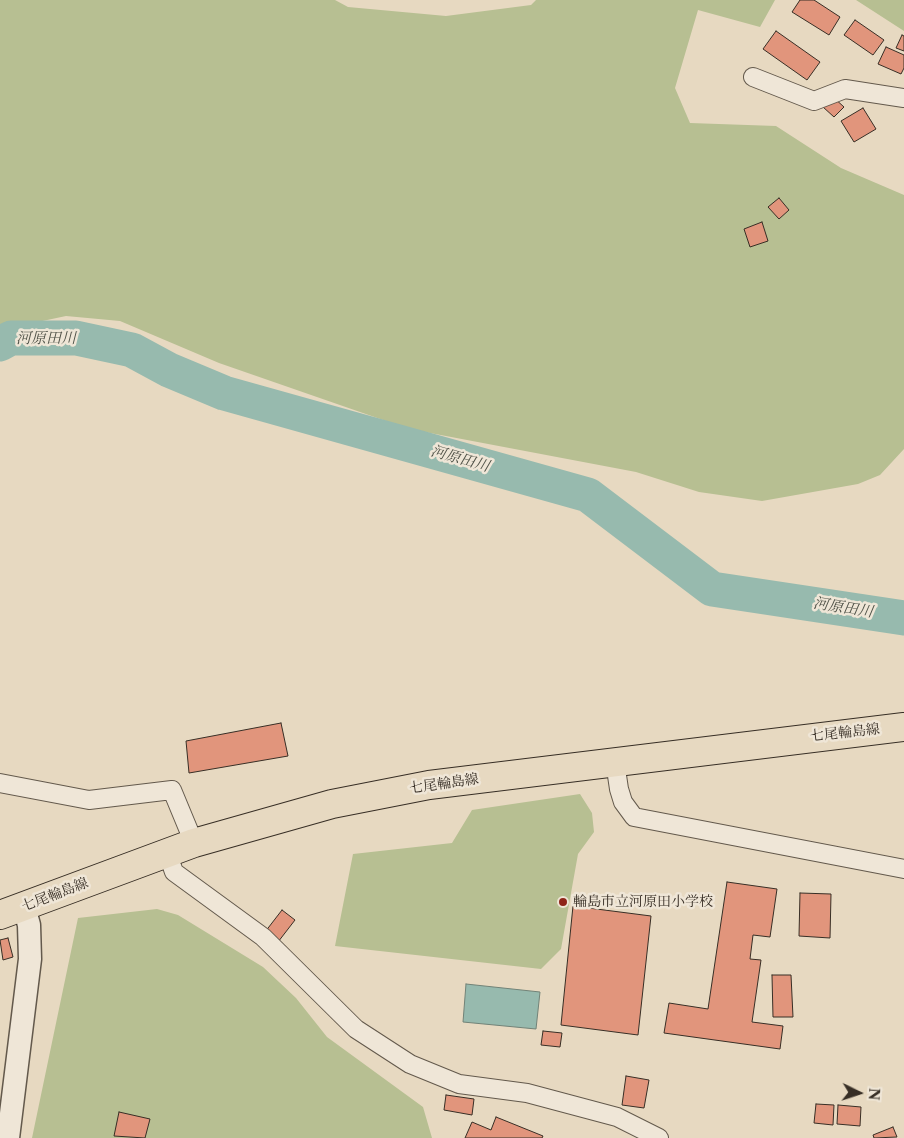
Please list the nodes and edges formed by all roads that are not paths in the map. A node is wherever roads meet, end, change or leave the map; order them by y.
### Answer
1 (753, 76) dead end
2 (904, 98) edge
3 (904, 726) edge
4 (615, 762) junction
5 (0, 783) edge
6 (194, 843) junction
7 (167, 852) junction
8 (904, 868) edge
9 (12, 911) edge
10 (8, 1138) edge
11 (660, 1138) edge

1 - 2 street
3 - 4 main road, 七尾輪島線
4 - 6 main road, 七尾輪島線
4 - 8 street
5 - 6 street
6 - 7 main road, 七尾輪島線
7 - 9 main road, 七尾輪島線
7 - 11 street
9 - 10 street

